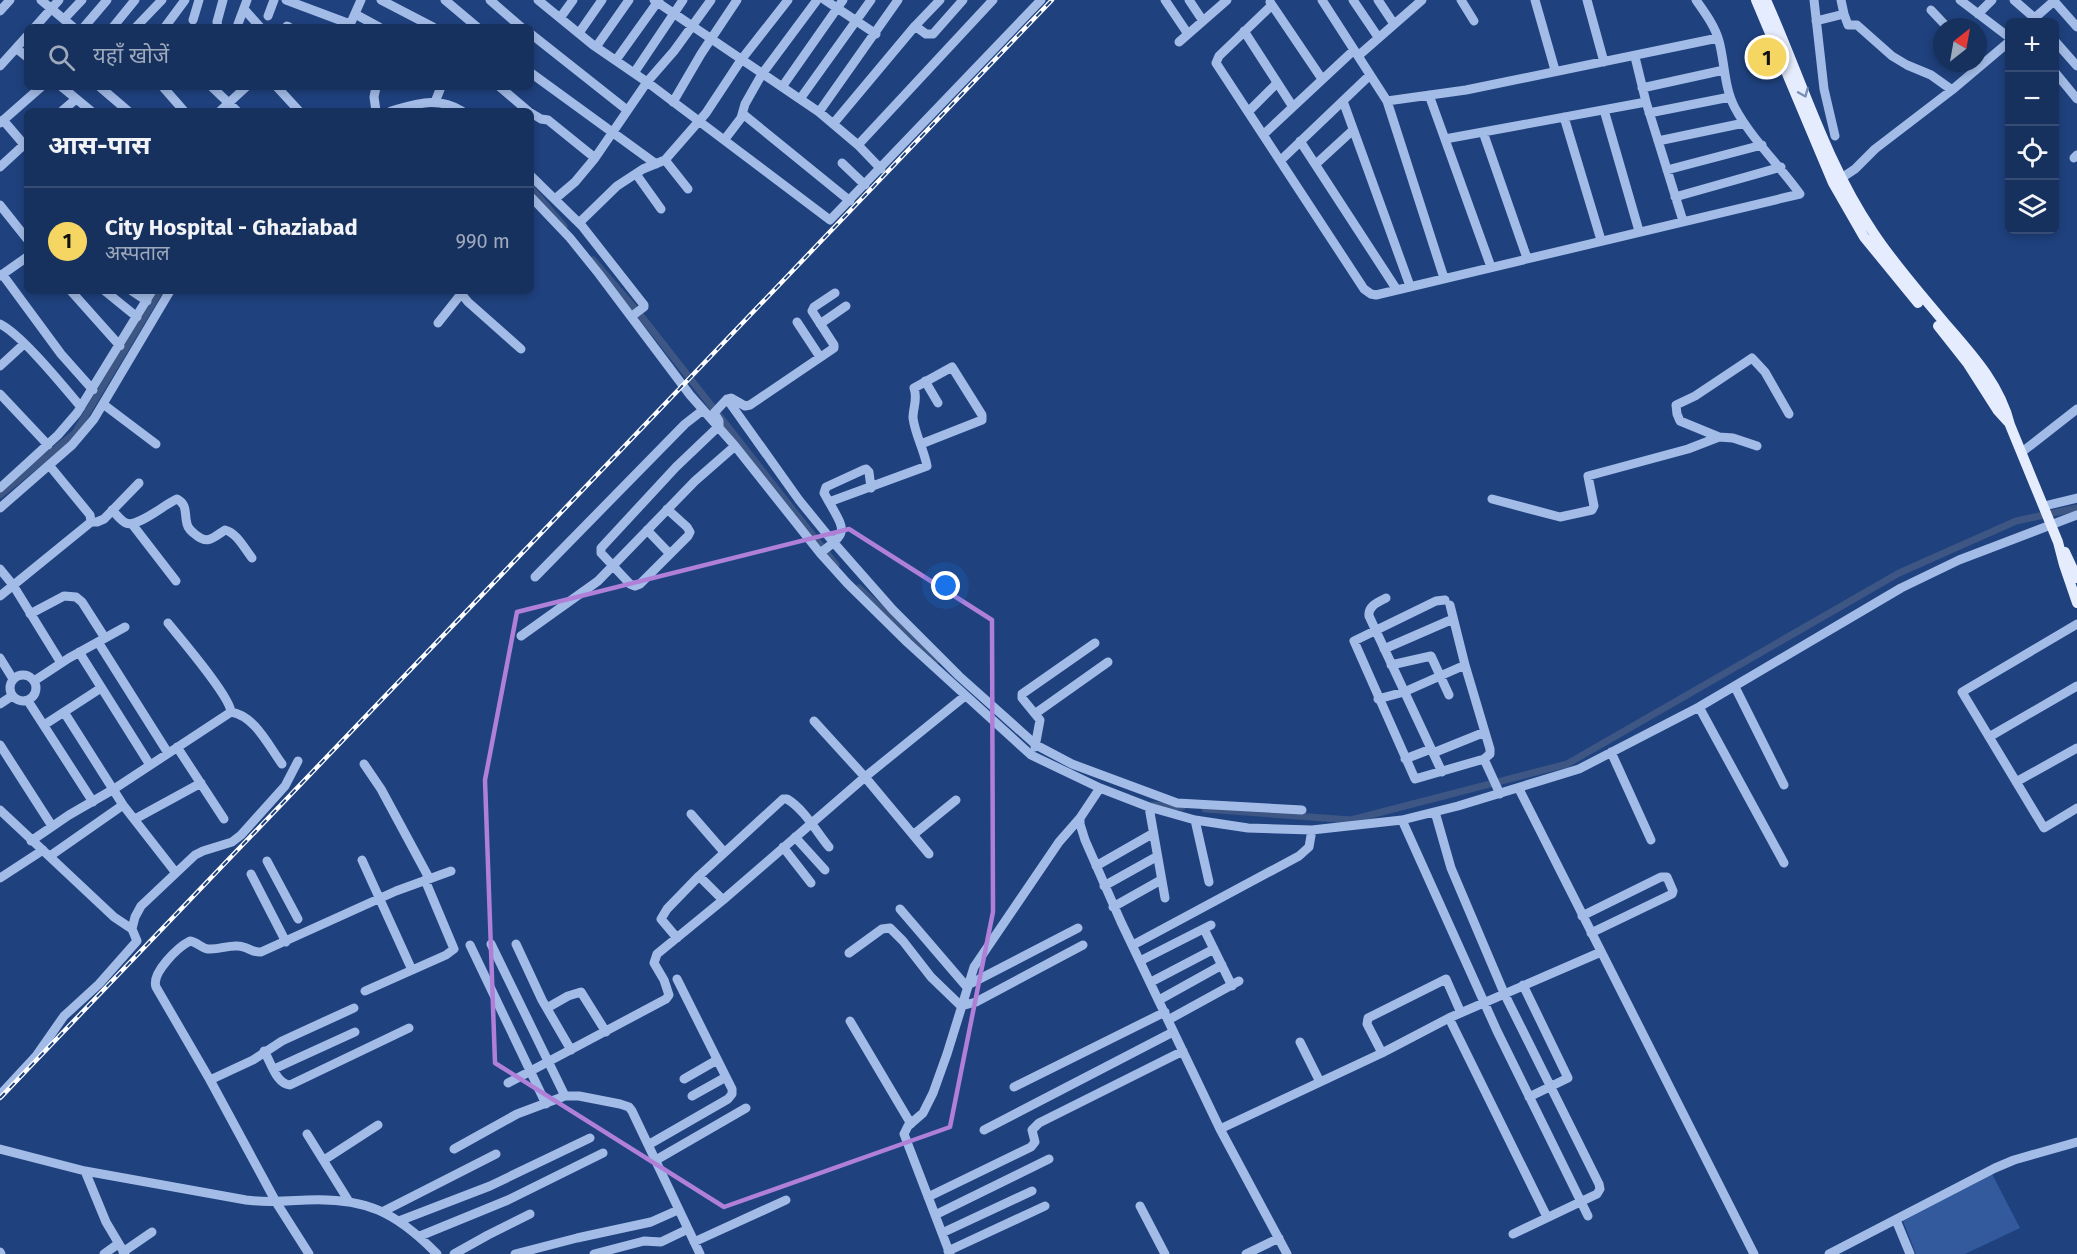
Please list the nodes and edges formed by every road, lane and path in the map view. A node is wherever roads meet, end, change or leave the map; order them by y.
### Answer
1 (10, 0) edge
2 (41, 0) edge
3 (59, 0) edge
4 (82, 0) edge
5 (107, 0) edge
6 (135, 0) edge
7 (162, 0) edge
8 (185, 0) edge
9 (199, 0) edge
10 (223, 0) edge
11 (274, 0) edge
12 (286, 0) edge
13 (381, 0) edge
14 (445, 0) edge
15 (490, 0) edge
16 (573, 0) edge
17 (602, 0) edge
18 (629, 0) edge
19 (683, 0) edge
20 (711, 0) edge
21 (737, 0) edge
22 (788, 0) edge
23 (816, 0) edge
24 (825, 0) edge
25 (871, 0) edge
26 (898, 0) edge
27 (940, 0) edge
28 (963, 0) edge
29 (993, 0) edge
30 (1041, 0) edge
31 (1165, 0) edge
32 (1189, 0) edge
33 (1209, 0) edge
34 (1227, 0) edge
35 (1322, 0) edge
36 (1353, 0) edge
37 (1378, 0) edge
38 (1405, 0) edge
39 (1422, 0) edge
40 (1461, 0) edge
41 (1535, 0) edge
42 (1587, 0) edge
43 (1696, 0) edge
44 (1756, 0) edge
45 (1766, 0) edge
46 (1814, 0) edge
47 (1841, 0) edge
48 (1960, 0) edge
49 (1992, 0) edge
50 (2014, 0) edge
51 (2055, 0) edge
52 (358, 1) edge
53 (543, 1) edge
54 (657, 1) edge
55 (1270, 2) edge
56 (840, 4) edge
57 (245, 5) edge
58 (51, 8) junction
59 (1411, 9) junction
60 (1216, 10) junction
61 (1931, 10) dead end
62 (0, 11) edge
63 (674, 13) junction
64 (355, 14) junction
65 (1844, 14) junction
66 (1978, 14) junction
67 (268, 16) dead end
68 (560, 18) junction
69 (1939, 18) edge
70 (2032, 18) edge
71 (2038, 18) edge
72 (64, 19) junction
73 (193, 20) dead end
74 (857, 21) junction
75 (1203, 21) junction
76 (1474, 21) dead end
77 (1816, 21) junction
78 (38, 24) edge
79 (70, 24) edge
80 (87, 24) edge
81 (115, 24) edge
82 (139, 24) edge
83 (167, 24) edge
84 (217, 24) edge
85 (238, 24) dead end
86 (258, 24) edge
87 (344, 24) edge
88 (350, 24) edge
89 (373, 24) edge
90 (427, 24) edge
91 (473, 24) edge
92 (518, 24) edge
93 (1394, 24) junction
94 (693, 26) junction
95 (915, 26) junction
96 (2077, 27) edge
97 (1245, 31) junction
98 (579, 33) junction
99 (876, 34) junction
100 (1188, 34) junction
101 (2005, 35) edge
102 (534, 36) edge
103 (1378, 37) junction
104 (711, 38) junction
105 (1718, 38) junction
106 (24, 39) edge
107 (1179, 42) dead end
108 (2005, 44) edge
109 (2059, 45) edge
110 (596, 46) junction
111 (16, 48) junction
112 (1356, 53) junction
113 (24, 55) edge
114 (1635, 57) junction
115 (616, 60) junction
116 (741, 60) junction
117 (1987, 61) edge
118 (1604, 62) junction
119 (0, 66) edge
120 (2077, 66) edge
121 (1556, 70) junction
122 (1724, 70) junction
123 (1974, 72) edge
124 (2056, 72) edge
125 (634, 73) junction
126 (762, 74) junction
127 (534, 75) edge
128 (1370, 75) junction
129 (1322, 79) junction
130 (647, 82) junction
131 (1277, 83) junction
132 (783, 87) junction
133 (1642, 88) junction
134 (38, 90) edge
135 (66, 90) edge
136 (104, 90) edge
137 (166, 90) edge
138 (216, 90) edge
139 (243, 90) edge
140 (281, 90) edge
141 (375, 90) edge
142 (440, 90) edge
143 (504, 90) edge
144 (1952, 90) junction
145 (1429, 95) junction
146 (1730, 97) junction
147 (76, 99) junction
148 (800, 99) junction
149 (2077, 99) edge
150 (1343, 101) junction
151 (1387, 101) junction
152 (435, 102) junction
153 (673, 102) junction
154 (1646, 102) junction
155 (229, 104) junction
156 (1293, 107) junction
157 (66, 108) edge
158 (87, 108) edge
159 (124, 108) edge
160 (181, 108) edge
161 (224, 108) edge
162 (234, 108) edge
163 (296, 108) edge
164 (376, 108) edge
165 (406, 108) edge
166 (456, 108) edge
167 (525, 108) edge
168 (627, 110) junction
169 (1604, 110) junction
170 (819, 112) junction
171 (1248, 112) junction
172 (1649, 113) junction
173 (743, 114) junction
174 (534, 115) edge
175 (1564, 117) junction
176 (2, 121) edge
177 (698, 122) junction
178 (1744, 123) junction
179 (833, 124) junction
180 (1353, 130) junction
181 (612, 132) junction
182 (1483, 132) junction
183 (1263, 135) junction
184 (1835, 136) dead end
185 (724, 139) junction
186 (1445, 139) junction
187 (1300, 141) junction
188 (1658, 141) junction
189 (24, 143) edge
190 (858, 145) junction
191 (1762, 145) junction
192 (24, 147) edge
193 (595, 158) junction
194 (1280, 161) junction
195 (661, 162) junction
196 (842, 163) dead end
197 (1316, 164) junction
198 (0, 167) edge
199 (1781, 167) junction
200 (881, 169) junction
201 (1667, 170) junction
202 (636, 174) junction
203 (534, 179) edge
204 (1837, 181) junction
205 (865, 185) junction
206 (688, 189) dead end
207 (1675, 196) junction
208 (555, 199) junction
209 (534, 200) edge
210 (850, 201) junction
211 (0, 205) edge
212 (661, 209) dead end
213 (1683, 221) junction
214 (579, 223) junction
215 (1639, 231) junction
216 (24, 232) edge
217 (1601, 240) junction
218 (1527, 258) junction
219 (24, 259) edge
220 (1491, 267) junction
221 (1, 275) edge
222 (1444, 278) junction
223 (1410, 286) junction
224 (1397, 290) junction
225 (835, 293) dead end
226 (74, 294) edge
227 (109, 294) edge
228 (136, 294) edge
229 (150, 294) edge
230 (168, 294) edge
231 (459, 294) edge
232 (461, 294) edge
233 (147, 301) junction
234 (846, 306) dead end
235 (637, 312) junction
236 (137, 317) junction
237 (797, 322) dead end
238 (438, 323) dead end
239 (0, 324) edge
240 (820, 324) junction
241 (24, 344) junction
242 (120, 346) junction
243 (521, 349) dead end
244 (820, 357) junction
245 (0, 366) edge
246 (925, 381) junction
247 (93, 390) junction
248 (0, 394) edge
249 (727, 399) junction
250 (938, 403) dead end
251 (104, 404) junction
252 (81, 407) junction
253 (703, 410) junction
254 (2077, 410) edge
255 (1789, 414) dead end
256 (717, 428) junction
257 (1719, 437) junction
258 (48, 444) junction
259 (156, 444) dead end
260 (921, 444) junction
261 (735, 446) junction
262 (1757, 446) dead end
263 (2022, 452) junction
264 (49, 465) junction
265 (139, 483) dead end
266 (0, 488) edge
267 (870, 488) junction
268 (2077, 498) edge
269 (1492, 499) dead end
270 (829, 502) junction
271 (0, 508) edge
272 (667, 509) junction
273 (112, 510) junction
274 (2047, 515) junction
275 (2077, 515) edge
276 (91, 522) junction
277 (132, 524) junction
278 (647, 530) junction
279 (2058, 542) junction
280 (827, 548) junction
281 (670, 554) junction
282 (252, 558) dead end
283 (614, 566) junction
284 (0, 569) edge
285 (535, 577) dead end
286 (2077, 578) edge
287 (176, 581) dead end
288 (13, 585) junction
289 (0, 596) edge
290 (1386, 598) dead end
291 (2077, 603) edge
292 (30, 614) junction
293 (1454, 619) junction
294 (168, 622) dead end
295 (2077, 624) edge
296 (125, 627) dead end
297 (1375, 630) junction
298 (521, 636) dead end
299 (101, 640) junction
300 (1095, 642) dead end
301 (1384, 649) junction
302 (79, 652) junction
303 (0, 658) edge
304 (61, 663) junction
305 (1108, 663) dead end
306 (1391, 665) junction
307 (1465, 665) junction
308 (1441, 675) junction
309 (13, 679) junction
310 (34, 681) junction
311 (2077, 686) edge
312 (1735, 687) junction
313 (101, 688) junction
314 (1404, 692) junction
315 (1449, 695) dead end
316 (12, 696) junction
317 (965, 696) junction
318 (1378, 699) junction
319 (28, 701) junction
320 (0, 704) edge
321 (1699, 707) junction
322 (231, 711) junction
323 (64, 712) junction
324 (1036, 713) junction
325 (814, 721) dead end
326 (44, 726) junction
327 (1485, 732) junction
328 (1989, 737) junction
329 (0, 745) edge
330 (177, 747) junction
331 (2077, 748) edge
332 (1033, 751) junction
333 (1432, 751) junction
334 (1611, 752) junction
335 (168, 753) junction
336 (1405, 759) junction
337 (1484, 759) junction
338 (298, 760) dead end
339 (282, 764) dead end
340 (364, 764) dead end
341 (150, 765) junction
342 (1442, 772) junction
343 (865, 777) junction
344 (2016, 782) junction
345 (201, 783) junction
346 (1784, 785) dead end
347 (1496, 787) junction
348 (1100, 788) junction
349 (114, 789) junction
350 (1519, 789) junction
351 (956, 800) dead end
352 (93, 802) junction
353 (123, 805) junction
354 (1149, 807) junction
355 (2077, 808) edge
356 (1302, 810) dead end
357 (1, 812) edge
358 (1436, 812) junction
359 (691, 814) dead end
360 (1080, 818) junction
361 (135, 819) junction
362 (224, 819) dead end
363 (1195, 820) junction
364 (1402, 820) junction
365 (811, 823) junction
366 (52, 826) junction
367 (1312, 830) junction
368 (1152, 834) junction
369 (913, 835) junction
370 (795, 837) junction
371 (1651, 840) dead end
372 (31, 841) junction
373 (783, 847) junction
374 (829, 847) dead end
375 (724, 852) junction
376 (46, 853) junction
377 (929, 854) dead end
378 (1156, 857) junction
379 (362, 860) dead end
380 (267, 861) dead end
381 (1784, 863) dead end
382 (1096, 866) junction
383 (451, 870) dead end
384 (825, 870) dead end
385 (176, 873) junction
386 (251, 874) dead end
387 (699, 876) junction
388 (0, 878) edge
389 (427, 879) junction
390 (1161, 880) junction
391 (811, 882) dead end
392 (1209, 882) dead end
393 (1104, 886) junction
394 (283, 892) junction
395 (1165, 898) dead end
396 (380, 899) junction
397 (723, 900) junction
398 (265, 902) junction
399 (1113, 907) junction
400 (900, 909) dead end
401 (1582, 916) junction
402 (298, 919) dead end
403 (1078, 928) dead end
404 (132, 929) junction
405 (1591, 933) junction
406 (677, 938) junction
407 (286, 942) junction
408 (491, 944) dead end
409 (516, 944) dead end
410 (470, 945) dead end
411 (1083, 945) dead end
412 (1133, 945) junction
413 (1214, 949) junction
414 (1601, 952) junction
415 (849, 953) dead end
416 (1140, 961) junction
417 (1222, 965) junction
418 (412, 970) junction
419 (677, 979) dead end
420 (1151, 982) junction
421 (1523, 985) junction
422 (966, 986) junction
423 (365, 991) dead end
424 (1504, 993) junction
425 (1159, 1000) junction
426 (1484, 1002) junction
427 (961, 1006) junction
428 (354, 1008) dead end
429 (548, 1008) junction
430 (1461, 1013) junction
431 (1167, 1016) junction
432 (1449, 1018) junction
433 (850, 1021) dead end
434 (410, 1028) dead end
435 (355, 1032) dead end
436 (606, 1032) junction
437 (1173, 1032) junction
438 (1300, 1042) dead end
439 (571, 1050) junction
440 (264, 1051) junction
441 (1183, 1051) junction
442 (1382, 1053) junction
443 (717, 1060) junction
444 (549, 1061) junction
445 (274, 1069) junction
446 (531, 1071) junction
447 (726, 1077) junction
448 (684, 1079) dead end
449 (210, 1080) junction
450 (1320, 1082) junction
451 (508, 1083) dead end
452 (1551, 1086) junction
453 (1014, 1087) dead end
454 (0, 1095) edge
455 (565, 1096) junction
456 (692, 1096) dead end
457 (1529, 1097) junction
458 (546, 1104) junction
459 (746, 1108) dead end
460 (911, 1124) junction
461 (378, 1125) dead end
462 (1220, 1129) junction
463 (984, 1130) dead end
464 (307, 1134) dead end
465 (590, 1138) dead end
466 (2077, 1142) edge
467 (648, 1145) junction
468 (0, 1149) edge
469 (454, 1149) dead end
470 (603, 1153) dead end
471 (496, 1154) dead end
472 (1049, 1159) dead end
473 (324, 1160) junction
474 (656, 1160) junction
475 (85, 1172) junction
476 (1032, 1191) dead end
477 (928, 1197) junction
478 (348, 1200) junction
479 (786, 1200) dead end
480 (1581, 1201) junction
481 (276, 1202) junction
482 (1045, 1206) dead end
483 (1140, 1206) dead end
484 (678, 1210) junction
485 (384, 1212) junction
486 (530, 1214) dead end
487 (935, 1215) junction
488 (1588, 1216) dead end
489 (1547, 1217) junction
490 (1896, 1220) junction
491 (399, 1221) junction
492 (688, 1230) junction
493 (152, 1232) dead end
494 (942, 1233) junction
495 (1513, 1234) dead end
496 (420, 1236) junction
497 (1279, 1238) junction
498 (694, 1242) junction
499 (122, 1250) edge
500 (949, 1252) edge
501 (104, 1254) edge
502 (309, 1254) edge
503 (437, 1254) edge
504 (454, 1254) edge
505 (514, 1254) edge
506 (594, 1254) edge
507 (700, 1254) edge
508 (1165, 1254) edge
509 (1246, 1254) edge
510 (1287, 1254) edge
511 (1754, 1254) edge
512 (1829, 1254) edge
513 (1910, 1254) edge

1 - 62 street
2 - 58 street
3 - 58 street
4 - 72 street
5 - 80 street
6 - 81 street
7 - 82 street
8 - 83 street
9 - 73 street
10 - 84 street
11 - 67 street
12 - 87 street
13 - 90 street
14 - 91 street
15 - 92 street
16 - 68 street
17 - 98 street
18 - 110 street
19 - 63 street
20 - 94 street
21 - 104 street
22 - 116 street
23 - 126 street
24 - 56 street
25 - 74 street
26 - 99 street
27 - 95 street
28 - 95 street
29 - 190 street
30 - 200 street
31 - 100 street
32 - 75 street
33 - 60 street
34 - 60 street
35 - 112 street
36 - 103 street
37 - 93 street
38 - 59 street
39 - 59 street
40 - 76 street
41 - 121 street
42 - 118 street
43 - 105 street
44 - 204 main road
45 -> 204 main road
46 - 77 street
47 - 65 street
48 - 66 street
49 - 66 street
50 - 70 street
51 - 71 street
51 - 96 street
52 - 64 street
53 - 68 street
54 - 63 street
54 - 115 street
55 - 97 street
55 - 129 street
56 - 74 street
56 - 132 street
57 - 85 street
57 - 86 street
58 - 72 street
58 - 78 street
59 - 93 street
60 - 75 street
61 - 69 street
63 - 94 street
63 - 125 street
64 - 88 street
64 - 89 street
65 - 77 street
65 - 144 street
66 - 101 street
68 - 98 street
72 - 79 street
74 - 99 street
74 - 148 street
75 - 100 street
77 - 184 street
93 - 103 street
94 - 104 street
94 - 130 street
95 - 179 street
97 - 131 street
97 - 171 street
98 - 110 street
99 - 170 street
100 - 107 street
102 - 168 street
103 - 112 street
104 - 116 street
104 - 153 street
105 - 114 street
105 - 122 street
106 - 111 street
108 - 117 street
109 - 120 street
110 - 115 street
111 - 113 street
111 - 119 street
112 - 128 street
112 - 129 street
114 - 118 street
114 - 133 street
115 - 125 street
116 - 126 street
116 - 177 street
118 - 121 street
121 - 145 street
122 - 133 street
122 - 146 street
123 - 144 street
124 - 149 street
125 - 130 street
126 - 132 street
126 - 173 street
127 - 181 street
128 - 150 street
128 - 151 street
129 - 156 street
130 - 153 street
130 - 168 street
131 - 156 street
131 - 171 street
132 - 148 street
133 - 154 street
134 - 176 street
135 - 147 street
136 - 159 street
137 - 160 street
138 - 155 street
139 - 155 street
140 - 163 street
141 - 164 street
142 - 152 street
143 - 167 street
144 - 204 street
145 - 151 street
145 - 186 street
146 - 172 street
146 - 178 street
147 - 157 street
147 - 158 street
148 - 170 street
150 - 180 street
150 - 187 street
151 - 222 street
152 - 165 street
152 - 166 street
153 - 177 street
154 - 169 street
154 - 172 street
155 - 161 street
155 - 162 street
156 - 183 street
168 - 181 street
169 - 175 street
169 - 215 street
170 - 179 street
171 - 183 street
172 - 188 street
173 - 185 street
173 - 210 street
174 - 193 street
175 - 182 street
175 - 217 street
176 - 189 street
177 - 185 street
177 - 195 street
178 - 188 street
178 - 191 street
179 - 190 street
180 - 197 street
180 - 223 street
181 - 193 street
181 - 195 street
182 - 186 street
182 - 218 street
183 - 194 street
185 - 210 street
186 - 220 street
187 - 194 street
187 - 197 street
188 - 201 street
190 - 200 street
191 - 199 street
191 - 201 street
192 - 198 street
193 - 208 street
194 - 224 street
195 - 202 street
195 - 206 street
196 - 205 street
197 - 224 street
199 - 207 street
199 - 213 street
200 - 205 street
201 - 207 street
202 - 212 street
202 - 214 street
203 - 208 street
204 - 263 main road
205 - 210 street
207 - 213 street
208 - 214 street
209 - 235 street
211 - 216 street
213 - 215 street
214 - 235 street
215 - 217 street
217 - 218 street
218 - 220 street
219 - 221 street
220 - 222 street
221 - 247 street
222 - 223 street
223 - 224 street
225 - 240 street
226 - 242 street
227 - 236 street
228 - 233 street
229 - 233 street
230 - 251 street
231 - 238 street
232 - 243 street
233 - 236 street
234 - 240 street
235 - 253 street
236 - 242 street
237 - 244 street
239 - 241 street
240 - 244 street
241 - 245 street
241 - 252 street
242 - 247 street
244 - 249 street
246 - 250 street
246 - 260 street
246 - 260 street
247 - 252 street
248 - 258 street
249 - 256 street
249 - 280 street
251 - 259 street
251 - 264 street
252 - 258 street
253 - 256 street
253 - 285 street
254 - 263 street
255 - 257 street
256 - 261 street
256 - 283 street
257 - 262 street
257 - 269 street
258 - 266 street
260 - 267 street
261 - 272 street
261 - 280 street
263 - 274 main road
264 - 271 street
264 - 276 street
265 - 273 street
267 - 270 street
267 - 270 street
268 - 274 street
270 - 280 street
272 - 278 street
272 - 281 street
273 - 276 street
273 - 277 street
274 - 275 street
274 - 279 main road
274 - 312 street
276 - 288 street
277 - 282 street
277 - 287 street
278 - 281 street
278 - 283 street
279 - 286 main road
279 - 291 main road
280 - 317 street
280 - 332 street
281 - 283 street
283 - 298 street
284 - 288 street
288 - 289 street
288 - 292 street
290 - 297 street
292 - 299 street
292 - 304 street
293 - 297 street
293 - 301 street
293 - 307 street
294 - 322 street
295 - 328 street
296 - 299 street
297 - 301 street
297 - 318 street
299 - 302 street
299 - 335 street
300 - 324 street
301 - 306 street
302 - 304 street
302 - 313 street
303 - 309 street
304 - 310 street
305 - 324 street
306 - 308 street
306 - 314 street
307 - 308 street
307 - 327 street
308 - 314 street
308 - 315 street
309 - 310 street
309 - 316 street
310 - 319 street
311 - 328 street
312 - 321 street
312 - 346 street
313 - 323 street
313 - 341 street
314 - 318 street
314 - 333 street
316 - 319 street
316 - 320 street
317 - 332 street
317 - 343 street
318 - 336 street
319 - 326 street
321 - 334 street
321 - 381 street
322 - 330 street
322 - 339 street
323 - 326 street
323 - 349 street
324 - 332 street
325 - 343 street
326 - 352 street
327 - 333 street
327 - 337 street
328 - 344 street
329 - 366 street
330 - 335 street
330 - 345 street
331 - 344 street
332 - 348 street
332 - 356 street
333 - 336 street
333 - 342 street
334 - 350 street
334 - 371 street
335 - 341 street
336 - 342 street
337 - 342 street
337 - 347 street
338 - 385 street
340 - 389 street
341 - 349 street
343 - 365 street
343 - 369 street
344 - 355 street
345 - 361 street
345 - 362 street
347 - 350 street
347 - 358 street
348 - 354 street
348 - 360 street
349 - 352 street
349 - 353 street
350 - 401 street
351 - 369 street
352 - 366 street
353 - 361 street
353 - 376 street
354 - 363 street
354 - 368 street
357 - 372 street
358 - 364 street
358 - 424 street
359 - 375 street
360 - 382 street
360 - 422 street
361 - 385 street
363 - 367 street
363 - 392 street
364 - 367 street
364 - 426 street
365 - 370 street
365 - 374 street
365 - 375 street
366 - 372 street
367 - 412 street
368 - 378 street
368 - 382 street
369 - 377 street
370 - 373 street
370 - 384 street
372 - 376 street
373 - 391 street
373 - 397 street
375 - 387 street
376 - 388 street
376 - 404 street
378 - 390 street
378 - 393 street
379 - 396 street
380 - 394 street
382 - 393 street
383 - 389 street
385 - 404 street
386 - 398 street
387 - 397 street
387 - 406 street
389 - 396 street
389 - 418 street
390 - 395 street
390 - 399 street
393 - 399 street
394 - 398 street
394 - 402 street
396 - 407 street
396 - 418 street
397 - 406 street
398 - 407 street
399 - 412 street
400 - 422 street
401 - 405 street
401 - 405 street
403 - 422 street
404 - 454 street
405 - 414 street
406 - 436 street
407 - 449 street
408 - 444 street
409 - 429 street
410 - 446 street
411 - 427 street
412 - 416 street
413 - 416 street
413 - 417 street
413 - 420 street
414 - 421 street
414 - 511 street
415 - 427 street
416 - 420 street
417 - 425 street
417 - 431 street
418 - 423 street
419 - 443 street
420 - 425 street
421 - 424 street
421 - 452 street
422 - 427 street
424 - 426 street
424 - 452 street
425 - 431 street
426 - 430 street
426 - 457 street
427 - 460 street
428 - 440 street
429 - 436 street
429 - 439 street
430 - 432 street
430 - 442 street
431 - 437 street
431 - 453 street
432 - 442 street
432 - 489 street
433 - 460 street
434 - 445 street
435 - 445 street
436 - 439 street
437 - 441 street
437 - 463 street
438 - 450 street
439 - 444 street
440 - 445 street
440 - 449 street
441 - 462 street
441 - 477 street
442 - 450 street
443 - 447 street
443 - 448 street
444 - 446 street
444 - 455 street
446 - 451 street
446 - 458 street
447 - 456 street
447 - 467 street
449 - 481 street
450 - 462 street
452 - 457 street
452 - 480 street
455 - 458 street
455 - 467 street
457 - 480 street
458 - 469 street
459 - 474 street
460 - 477 street
461 - 473 street
462 - 497 street
464 - 473 street
465 - 491 street
466 - 490 street
467 - 474 street
468 - 475 street
470 - 496 street
471 - 485 street
472 - 487 street
473 - 478 street
474 - 484 street
475 - 481 street
475 - 499 street
476 - 494 street
477 - 487 street
478 - 481 street
478 - 485 street
479 - 498 street
480 - 488 street
480 - 489 street
481 - 502 street
482 - 500 street
483 - 508 street
484 - 492 street
484 - 505 street
485 - 491 street
486 - 504 street
487 - 494 street
489 - 495 street
490 - 512 street
490 - 513 street
491 - 496 street
492 - 498 street
492 - 506 street
493 - 499 street
494 - 500 street
496 - 503 street
497 - 509 street
497 - 510 street
498 - 507 street
499 - 501 street

